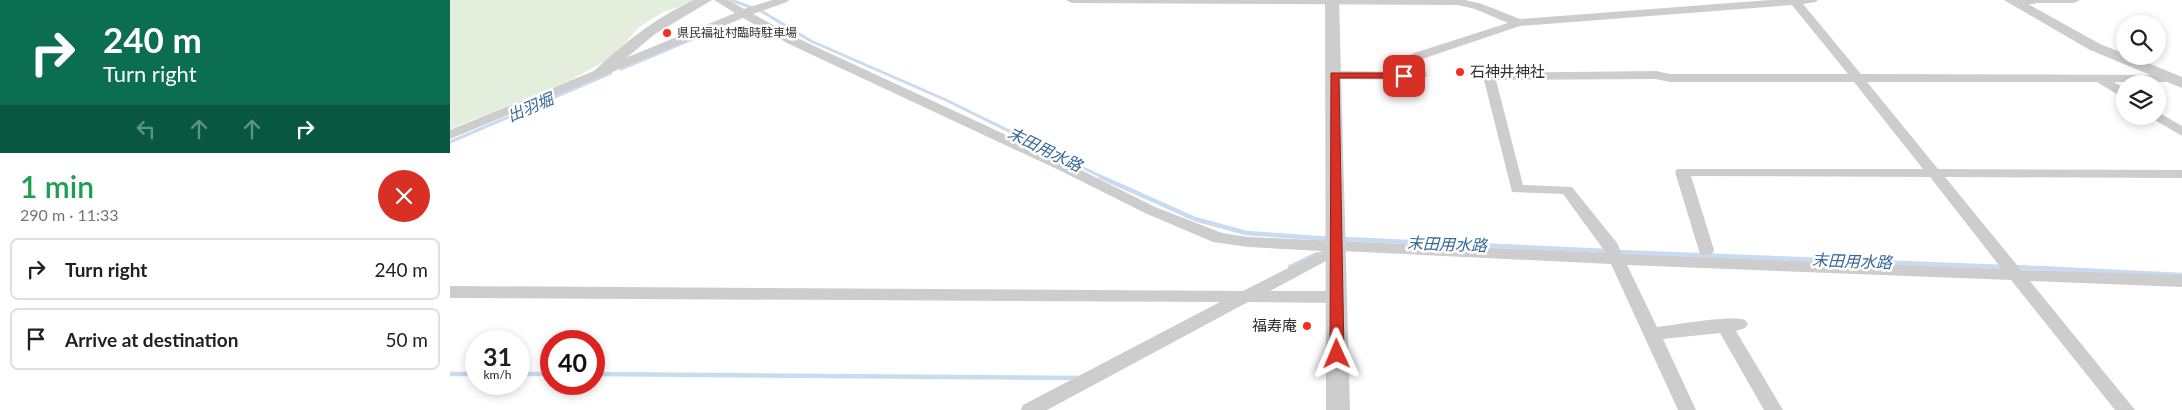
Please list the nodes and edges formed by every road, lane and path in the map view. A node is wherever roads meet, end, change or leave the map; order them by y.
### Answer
1 (706, 0) edge
2 (720, 0) edge
3 (782, 0) edge
4 (1072, 0) edge
5 (1812, 0) edge
6 (2074, 0) edge
7 (1332, 1) edge
8 (1794, 1) edge
9 (2014, 2) edge
10 (748, 7) edge
11 (1519, 23) junction
12 (601, 72) junction
13 (1334, 75) junction
14 (1858, 78) junction
15 (2100, 78) junction
16 (2176, 80) edge
17 (2116, 89) edge
18 (2166, 121) edge
19 (2182, 132) edge
20 (450, 135) edge
21 (1935, 173) junction
22 (2182, 174) edge
23 (1335, 250) junction
24 (1706, 250) dead end
25 (1617, 260) junction
26 (2014, 275) junction
27 (2182, 281) edge
28 (450, 292) edge
29 (1244, 297) junction
30 (1336, 297) junction
31 (1653, 334) junction
32 (1030, 410) edge
33 (1338, 410) edge
34 (1687, 410) edge
35 (1774, 410) edge
36 (2126, 410) edge

1 - 12 street
2 - 10 street
3 - 10 street
4 - 7 street
5 - 8 street
6 - 9 street
7 - 11 street
7 - 13 street
8 - 11 street
8 - 14 street
9 - 16 street
10 - 12 street
10 - 23 street
11 - 13 street
12 - 20 street
13 - 23 street
14 - 15 street
14 - 21 street
14 - 25 street
15 - 16 street
15 - 17 street
18 - 19 street
21 - 22 street
21 - 24 street
21 - 26 street
23 - 25 street
23 - 29 street
23 - 30 street
25 - 26 street
25 - 31 street
26 - 27 street
26 - 36 street
28 - 29 street
29 - 30 street
29 - 32 street
30 - 33 street
31 - 34 street
31 - 35 street

